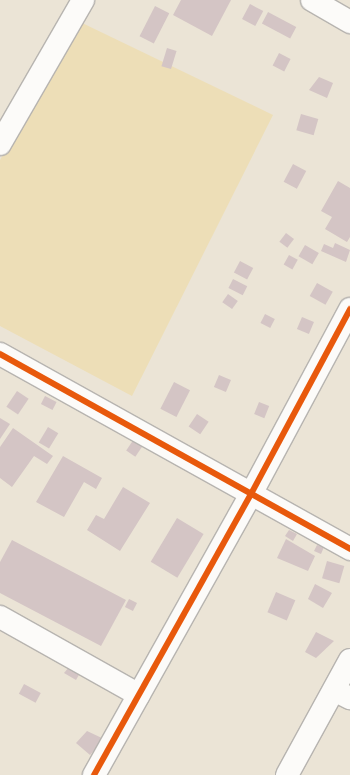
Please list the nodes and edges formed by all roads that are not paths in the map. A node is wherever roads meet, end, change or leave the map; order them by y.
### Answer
1 (83, 0) edge
2 (312, 0) edge
3 (350, 22) edge
4 (0, 144) edge
5 (350, 309) edge
6 (0, 354) edge
7 (251, 494) junction
8 (350, 549) edge
9 (0, 617) edge
10 (350, 660) edge
11 (342, 694) edge
12 (138, 696) junction
13 (94, 775) edge
14 (287, 775) edge

1 - 4 street
2 - 3 street
5 - 7 street
6 - 7 street
7 - 8 street
7 - 12 street
9 - 12 street
10 - 11 street
11 - 14 street
12 - 13 street

